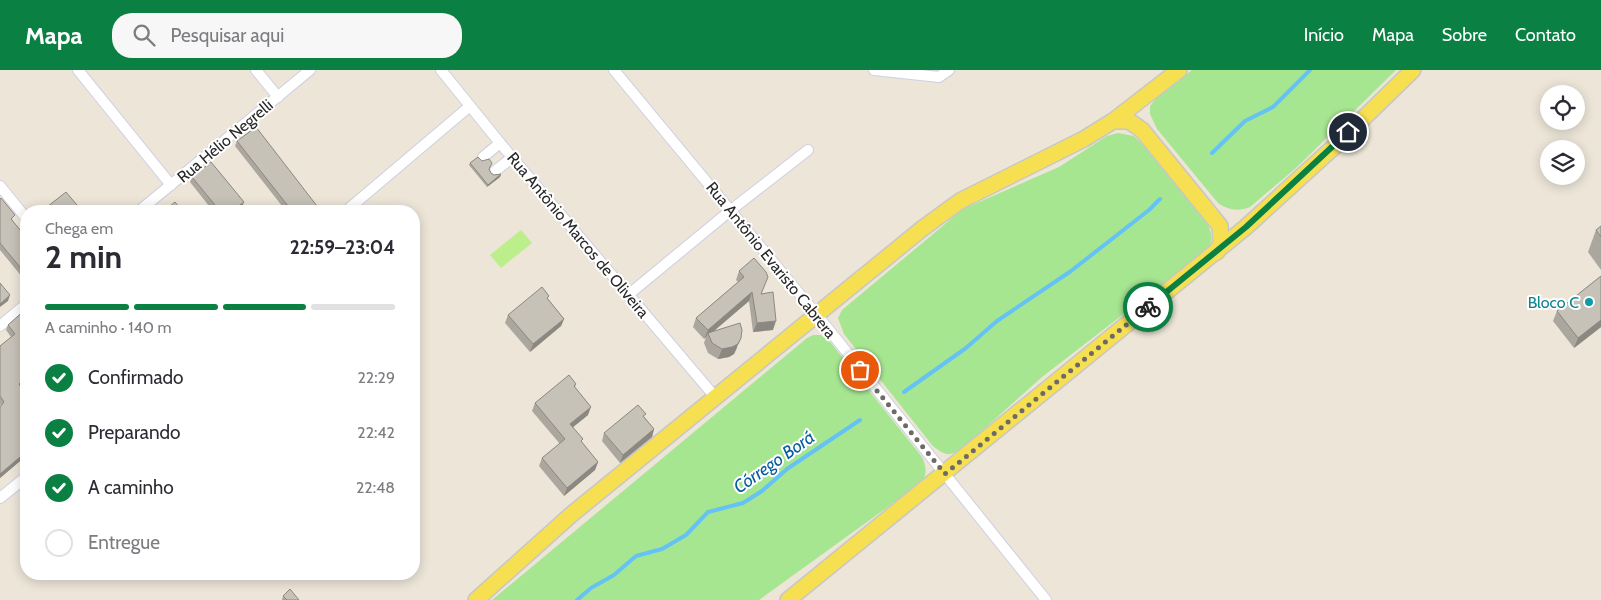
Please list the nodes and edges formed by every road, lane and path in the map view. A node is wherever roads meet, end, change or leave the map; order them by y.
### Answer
1 (78, 70) edge
2 (256, 70) edge
3 (310, 70) edge
4 (442, 70) edge
5 (614, 70) edge
6 (874, 70) edge
7 (950, 70) edge
8 (1179, 70) edge
9 (1413, 70) edge
10 (278, 97) junction
11 (1143, 98) junction
12 (470, 106) junction
13 (1113, 121) junction
14 (1142, 130) junction
15 (500, 143) junction
16 (808, 150) dead end
17 (483, 157) dead end
18 (513, 157) junction
19 (495, 172) dead end
20 (171, 185) junction
21 (0, 186) edge
22 (146, 205) edge
23 (353, 205) edge
24 (731, 210) junction
25 (20, 211) edge
26 (1220, 226) junction
27 (1246, 227) junction
28 (1217, 252) junction
29 (628, 295) junction
30 (20, 309) edge
31 (817, 315) junction
32 (0, 326) edge
33 (716, 398) junction
34 (945, 474) junction
35 (20, 482) edge
36 (0, 498) edge
37 (476, 600) edge
38 (788, 600) edge
39 (1046, 600) edge

1 - 20 street
2 - 10 street
3 - 10 street, Rua Hélio Negrelli
4 - 12 street, Rua Antônio Marcos de Oliveira
5 - 24 street, Rua Antônio Evaristo Cabrera
6 - 7 street
8 - 11 main road
9 - 27 main road
10 - 20 street, Rua Hélio Negrelli
11 - 13 main road
11 - 14 main road
12 - 15 street, Rua Antônio Marcos de Oliveira
12 - 23 street
13 - 14 main road
13 - 31 main road
14 - 26 main road
15 - 17 street
15 - 18 street, Rua Antônio Marcos de Oliveira
16 - 24 street
18 - 19 street
18 - 29 street, Rua Antônio Marcos de Oliveira
20 - 22 street, Rua Hélio Negrelli
21 - 25 street
24 - 29 street
24 - 31 street, Rua Antônio Evaristo Cabrera
26 - 27 main road
26 - 28 main road
27 - 28 main road
28 - 34 main road
29 - 33 street, Rua Antônio Marcos de Oliveira
30 - 32 street
31 - 33 main road
31 - 34 street, Rua Antônio Evaristo Cabrera
33 - 37 main road
34 - 38 main road
34 - 39 street, Rua Antônio Evaristo Cabrera
35 - 36 street

